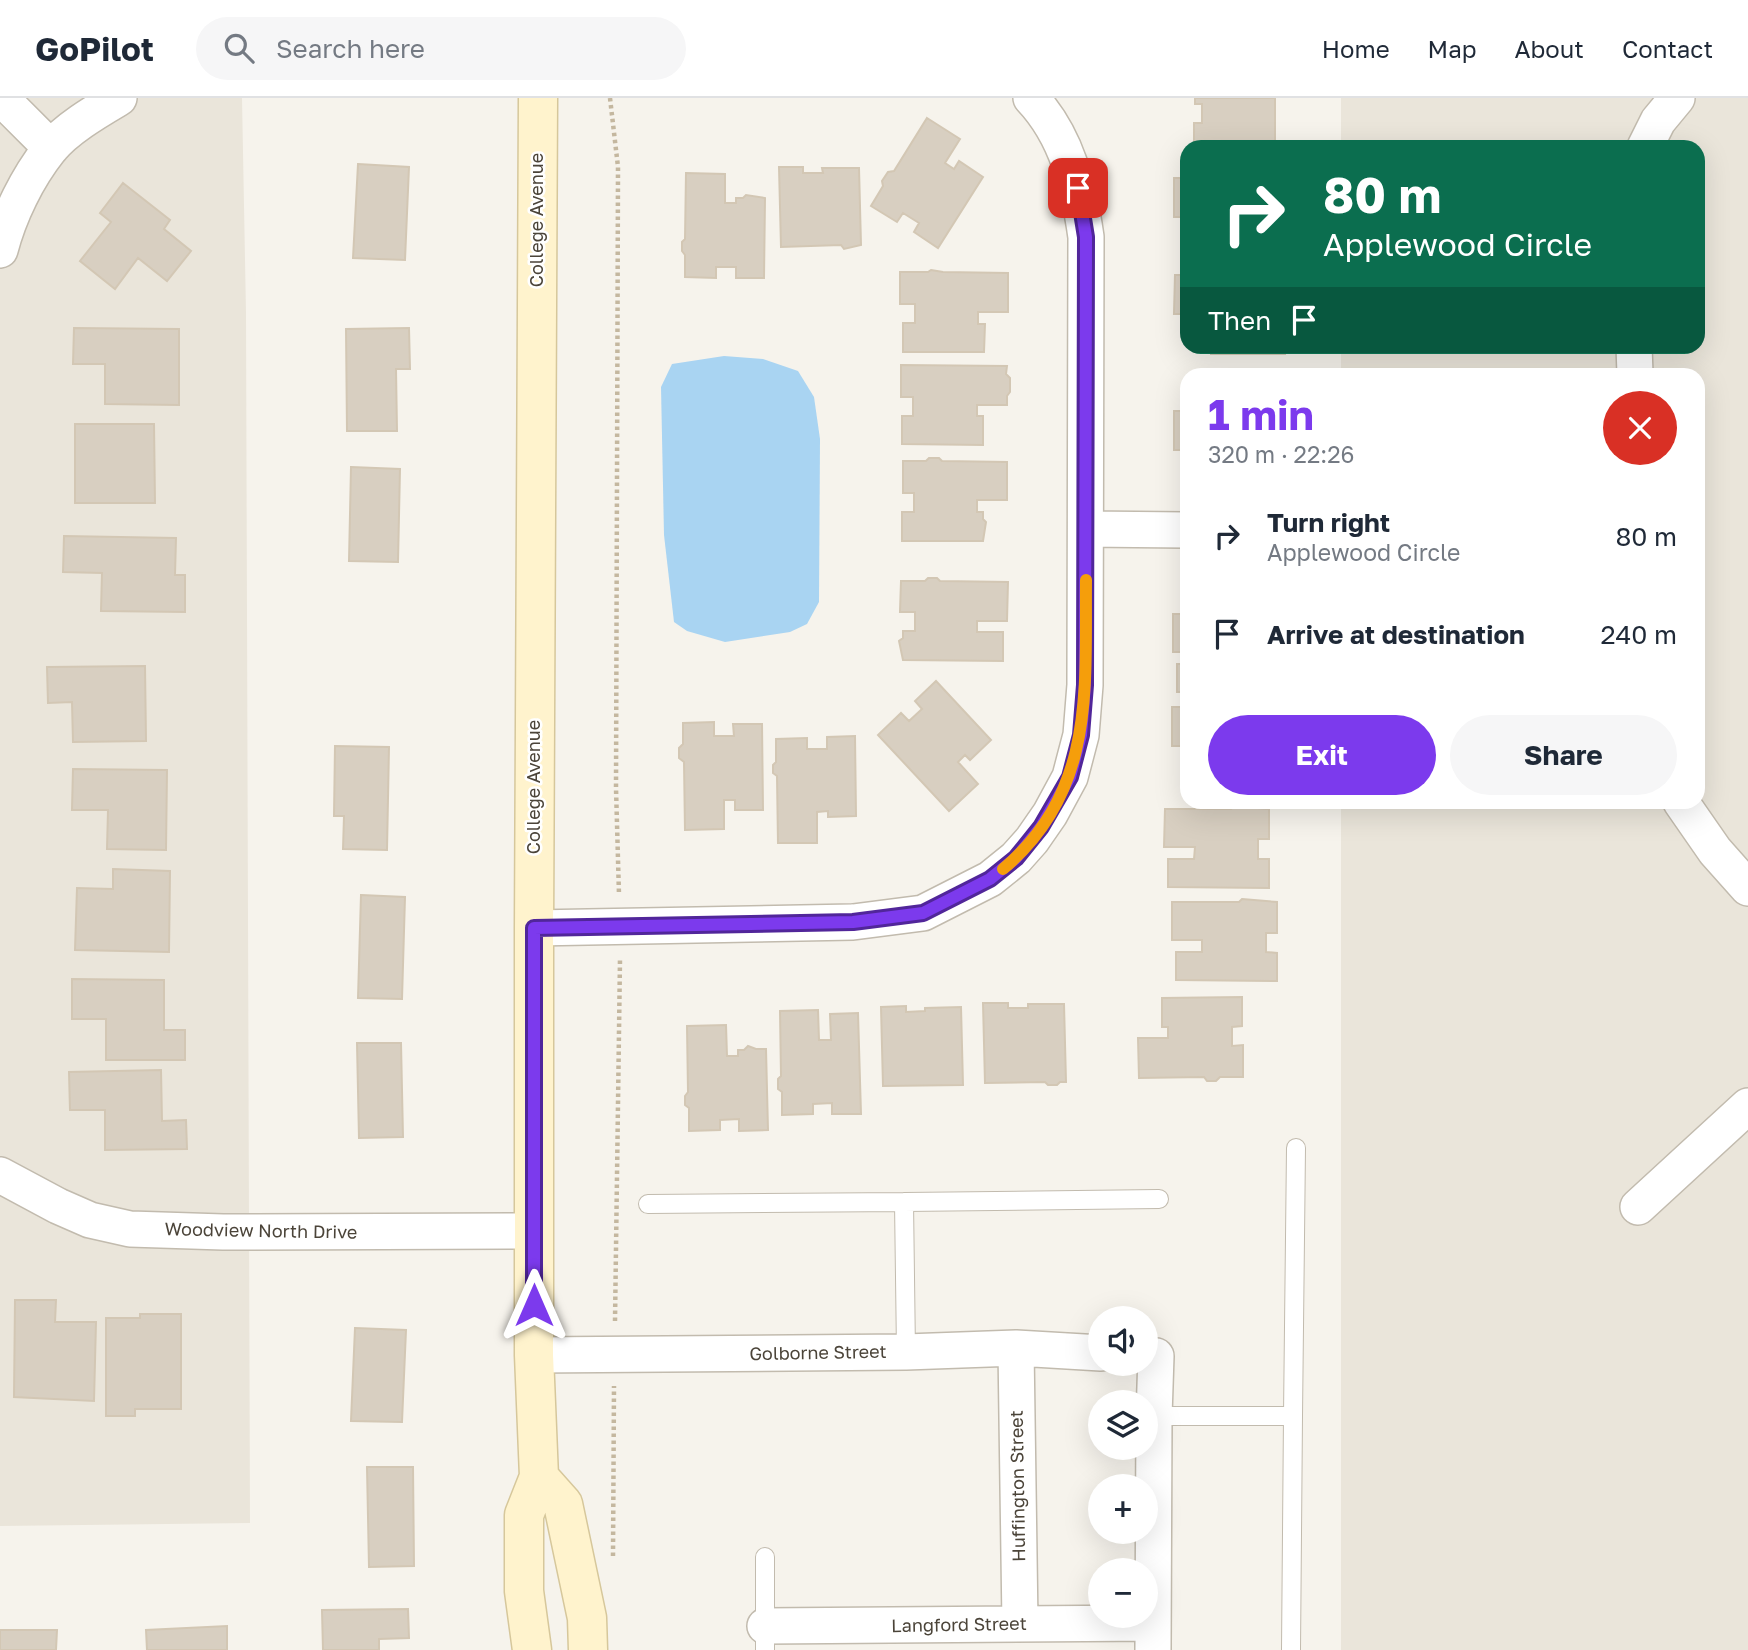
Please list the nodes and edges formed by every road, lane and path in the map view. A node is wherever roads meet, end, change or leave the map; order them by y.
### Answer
1 (1, 98) edge
2 (119, 98) edge
3 (538, 98) edge
4 (610, 98) edge
5 (1031, 98) edge
6 (1677, 98) edge
7 (1648, 140) edge
8 (51, 148) junction
9 (0, 250) edge
10 (1086, 529) junction
11 (1180, 530) edge
12 (1686, 809) edge
13 (1748, 888) edge
14 (620, 904) dead end
15 (534, 928) junction
16 (620, 957) dead end
17 (1748, 1106) edge
18 (1296, 1148) dead end
19 (0, 1175) edge
20 (1158, 1199) dead end
21 (904, 1202) junction
22 (648, 1204) dead end
23 (1638, 1207) dead end
24 (534, 1231) junction
25 (615, 1327) dead end
26 (1016, 1348) junction
27 (906, 1352) junction
28 (1088, 1352) edge
29 (534, 1355) junction
30 (614, 1379) dead end
31 (1158, 1416) edge
32 (1293, 1416) junction
33 (1154, 1460) edge
34 (539, 1477) junction
35 (765, 1558) dead end
36 (613, 1567) dead end
37 (1020, 1624) junction
38 (1153, 1637) edge
39 (765, 1638) edge
40 (532, 1650) edge
41 (588, 1650) edge
42 (1291, 1650) edge

1 - 8 street
2 - 8 street
3 - 15 main road, College Avenue
4 - 14 path
5 - 10 street
6 - 7 street
8 - 9 street
10 - 11 street
10 - 15 street
12 - 13 street
15 - 24 main road, College Avenue
16 - 25 path
17 - 23 street
18 - 32 lane
19 - 24 street, Woodview North Drive
20 - 21 lane
21 - 22 lane
21 - 27 lane
24 - 29 main road, College Avenue
26 - 27 street, Golborne Street
26 - 28 street, Golborne Street
26 - 37 street, Huffington Street
27 - 29 street, Golborne Street
29 - 34 main road, College Avenue
30 - 36 path
31 - 32 lane
32 - 42 lane
33 - 38 street
34 - 40 main road, College Avenue
34 - 41 main road
35 - 39 lane
37 - 38 street, Langford Street
37 - 39 street, Langford Street

